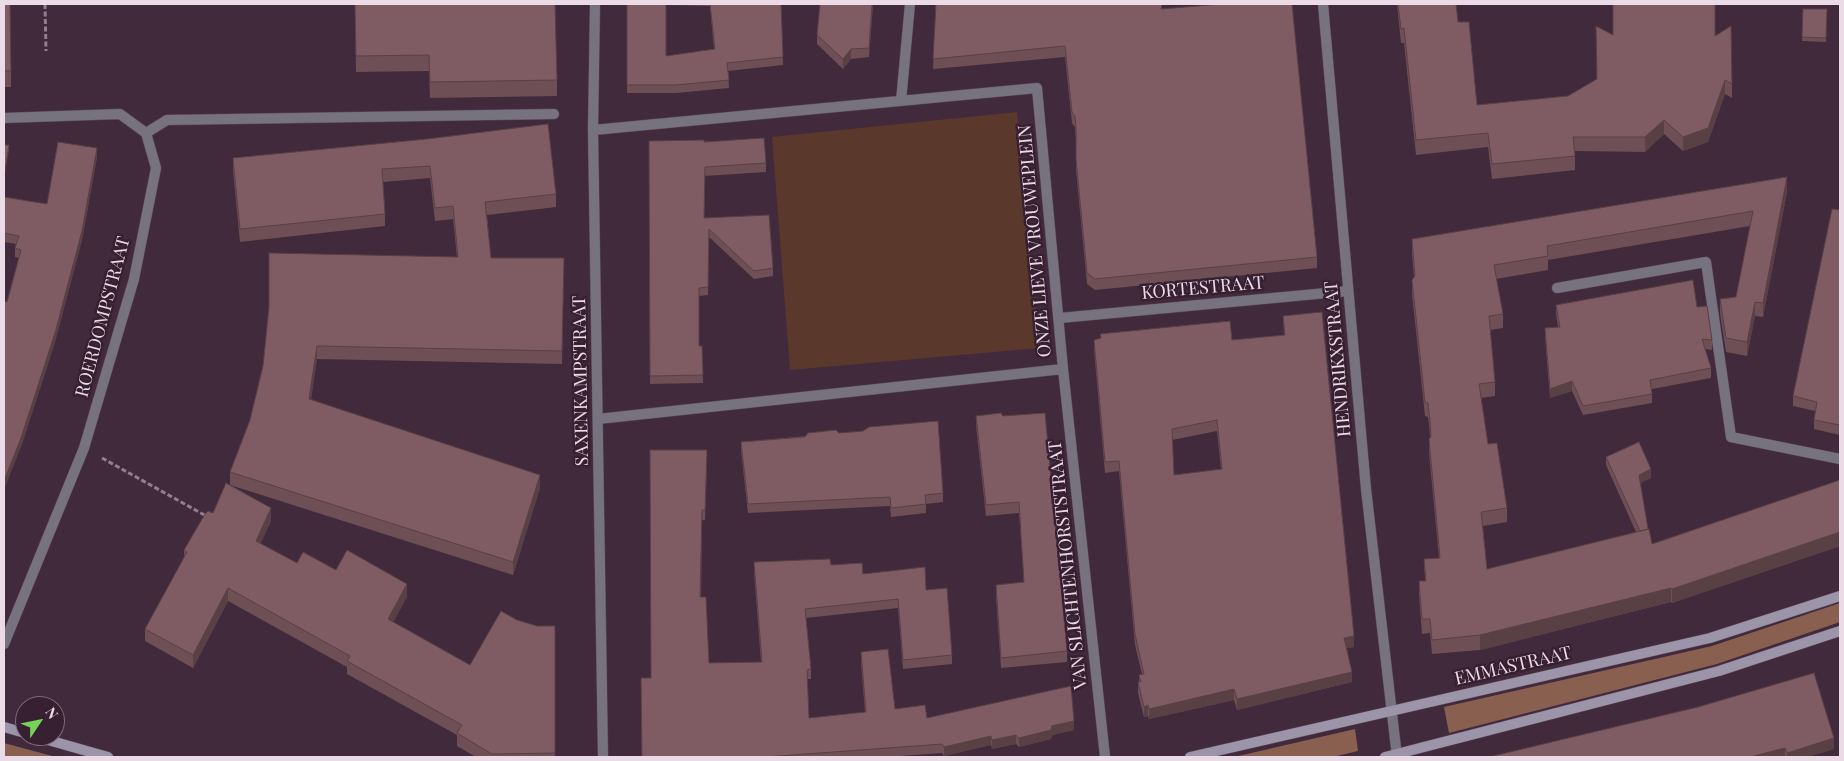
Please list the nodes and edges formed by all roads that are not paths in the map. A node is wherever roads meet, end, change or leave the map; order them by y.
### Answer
1 (595, 4) edge
2 (910, 4) edge
3 (1323, 4) edge
4 (901, 101) junction
5 (554, 114) dead end
6 (4, 118) edge
7 (593, 130) junction
8 (146, 133) junction
9 (1557, 288) dead end
10 (1348, 291) junction
11 (1060, 318) junction
12 (1063, 369) junction
13 (598, 419) junction
14 (1840, 458) edge
15 (1840, 596) edge
16 (1840, 631) edge
17 (4, 644) edge
18 (1393, 710) junction
19 (65, 745) edge
20 (1396, 756) edge
21 (108, 757) edge
22 (603, 757) edge
23 (1105, 757) edge
24 (1190, 757) edge
25 (1385, 757) edge

1 - 7 street, SAXENKAMPSTRAAT
2 - 4 street
3 - 10 street, HENDRIKXSTRAAT
4 - 7 street, ONZE LIEVE VROUWEPLEIN
4 - 11 street, ONZE LIEVE VROUWEPLEIN
5 - 8 street
6 - 8 street
7 - 13 street, SAXENKAMPSTRAAT
8 - 17 street, ROERDOMPSTRAAT
9 - 14 street
10 - 11 street, KORTESTRAAT
10 - 18 street, HENDRIKXSTRAAT
11 - 12 street, ONZE LIEVE VROUWEPLEIN
12 - 13 street, ONZE LIEVE VROUWEPLEIN
12 - 23 street, VAN SLICHTENHORSTSTRAAT
13 - 22 street, SAXENKAMPSTRAAT
15 - 18 street, EMMASTRAAT
16 - 20 street
18 - 20 street, HENDRIKXSTRAAT
18 - 24 street, EMMASTRAAT
19 - 21 street
20 - 25 street

